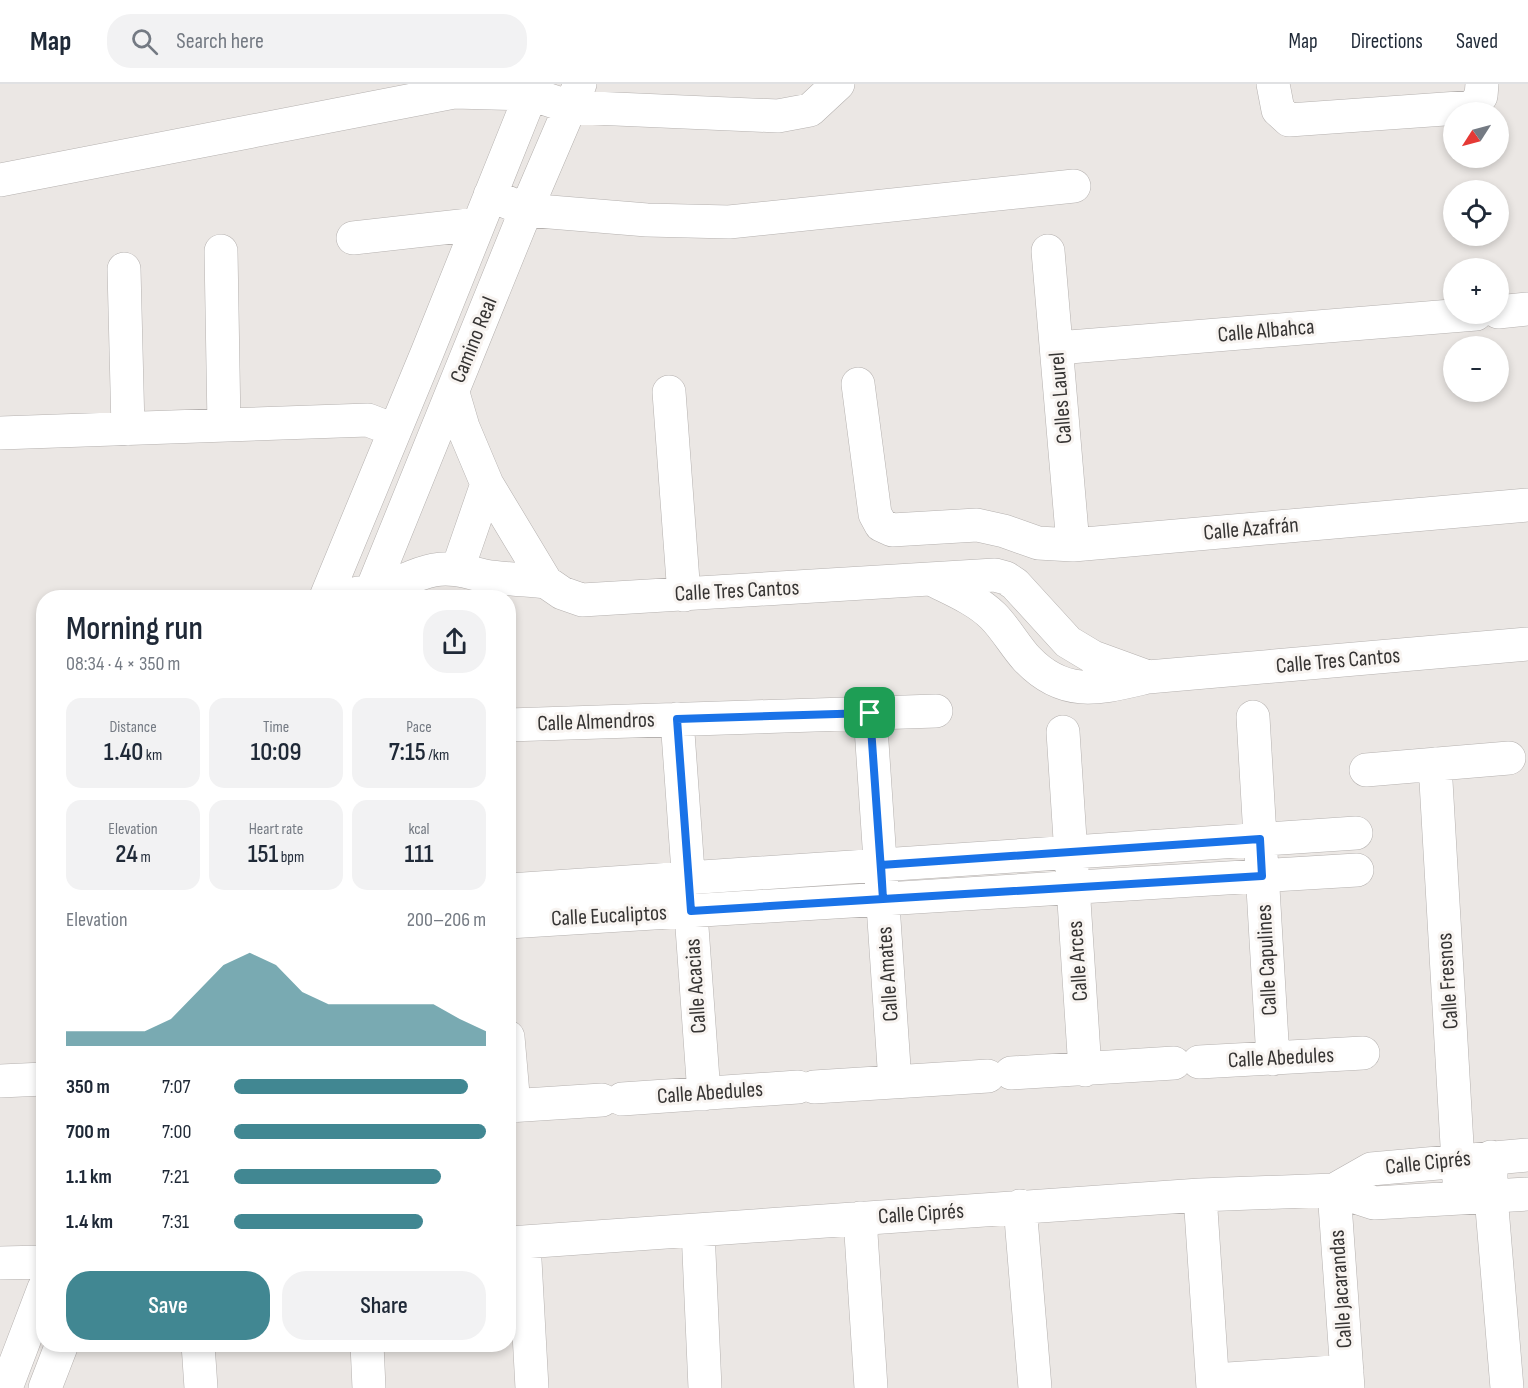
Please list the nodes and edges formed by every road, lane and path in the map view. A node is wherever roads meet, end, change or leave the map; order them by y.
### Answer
1 (838, 84) edge
2 (1274, 84) edge
3 (1482, 84) edge
4 (533, 89) edge
5 (575, 95) edge
6 (0, 180) edge
7 (1074, 186) dead end
8 (484, 209) junction
9 (526, 210) junction
10 (353, 238) dead end
11 (221, 251) dead end
12 (1048, 251) dead end
13 (124, 269) dead end
14 (1528, 309) edge
15 (1509, 311) edge
16 (1443, 317) edge
17 (1056, 348) junction
18 (858, 384) dead end
19 (669, 392) dead end
20 (453, 393) junction
21 (224, 425) junction
22 (128, 429) junction
23 (394, 430) junction
24 (0, 434) edge
25 (487, 484) junction
26 (1528, 505) edge
27 (1073, 545) junction
28 (458, 568) junction
29 (546, 582) junction
30 (329, 590) edge
31 (372, 590) edge
32 (382, 590) edge
33 (684, 595) junction
34 (1528, 644) edge
35 (936, 711) dead end
36 (870, 713) junction
37 (1253, 717) dead end
38 (677, 719) junction
39 (516, 725) edge
40 (1063, 732) dead end
41 (1509, 758) dead end
42 (1435, 765) junction
43 (1366, 770) dead end
44 (1356, 833) dead end
45 (1260, 839) junction
46 (1071, 852) junction
47 (881, 865) junction
48 (1356, 870) dead end
49 (1262, 876) junction
50 (688, 878) junction
51 (1073, 888) junction
52 (516, 889) edge
53 (883, 899) junction
54 (691, 911) junction
55 (516, 922) edge
56 (1363, 1053) dead end
57 (1273, 1059) junction
58 (1085, 1070) junction
59 (36, 1079) edge
60 (0, 1081) edge
61 (895, 1082) junction
62 (704, 1094) junction
63 (516, 1106) edge
64 (1528, 1155) edge
65 (1475, 1158) junction
66 (1334, 1190) junction
67 (1528, 1194) edge
68 (1200, 1195) junction
69 (1476, 1196) junction
70 (1020, 1206) junction
71 (860, 1218) junction
72 (698, 1230) junction
73 (516, 1243) edge
74 (36, 1262) edge
75 (0, 1263) edge
76 (36, 1309) edge
77 (59, 1352) edge
78 (199, 1352) edge
79 (367, 1352) edge
80 (1347, 1380) edge
81 (1213, 1384) edge
82 (6, 1388) edge
83 (45, 1388) edge
84 (201, 1388) edge
85 (369, 1388) edge
86 (532, 1388) edge
87 (705, 1388) edge
88 (871, 1388) edge
89 (1035, 1388) edge
90 (1507, 1388) edge

1 - 5 street
2 - 3 street
4 - 5 street
4 - 6 street
4 - 8 street, Camino Real
5 - 9 street, Camino Real
7 - 9 street
8 - 9 street
8 - 10 street
8 - 23 street, Camino Real
9 - 20 street, Camino Real
11 - 21 street
12 - 17 street, Calles Laurel
13 - 22 street
14 - 15 street
16 - 17 street, Calle Albahca
17 - 27 street, Calles Laurel
18 - 27 street, Calle Azafrán
19 - 33 street
20 - 25 street, Calle Tres Cantos
20 - 31 street, Camino Real
21 - 22 street
21 - 23 street
22 - 24 street
23 - 30 street, Camino Real
25 - 28 street
25 - 29 street, Calle Tres Cantos
26 - 27 street, Calle Azafrán
28 - 29 street, Calle Tres Cantos
28 - 32 street, Calle Tres Cantos
29 - 33 street, Calle Tres Cantos
33 - 34 street, Calle Tres Cantos
35 - 36 street, Calle Almendros
36 - 38 street, Calle Almendros
36 - 47 street, Calle Amates
37 - 45 street, Calle Capulines
38 - 39 street, Calle Almendros
38 - 50 street, Calle Acacias
40 - 46 street, Calle Arces
41 - 42 street
42 - 43 street
42 - 65 street, Calle Fresnos
44 - 45 street, Calle Eucaliptos
45 - 46 street, Calle Eucaliptos
45 - 49 street, Calle Capulines
46 - 47 street, Calle Eucaliptos
46 - 51 street, Calle Arces
47 - 50 street, Calle Eucaliptos
47 - 53 street, Calle Amates
48 - 49 street, Calle Eucaliptos
49 - 51 street, Calle Eucaliptos
49 - 57 street, Calle Capulines
50 - 52 street, Calle Eucaliptos
50 - 54 street, Calle Acacias
51 - 53 street, Calle Eucaliptos
51 - 58 street, Calle Arces
53 - 54 street, Calle Eucaliptos
53 - 61 street, Calle Amates
54 - 55 street, Calle Eucaliptos
54 - 62 street, Calle Acacias
56 - 57 street, Calle Abedules
57 - 58 street, Calle Abedules
58 - 61 street, Calle Abedules
59 - 60 street
61 - 62 street, Calle Abedules
62 - 63 street, Calle Abedules
64 - 65 street, Calle Ciprés
65 - 66 street, Calle Ciprés
65 - 69 street, Calle Fresnos
66 - 68 street, Calle Ciprés
66 - 69 street, Calle Ciprés
66 - 80 street, Calle Jacarandas
67 - 69 street, Calle Ciprés
68 - 70 street, Calle Ciprés
68 - 81 street
69 - 90 street, Calle Fresnos
70 - 71 street, Calle Ciprés
70 - 89 street
71 - 72 street, Calle Ciprés
71 - 88 street
72 - 73 street, Calle Ciprés
72 - 87 street
73 - 86 street
74 - 75 street
76 - 82 street
77 - 83 street
78 - 84 street
79 - 85 street
80 - 81 street

